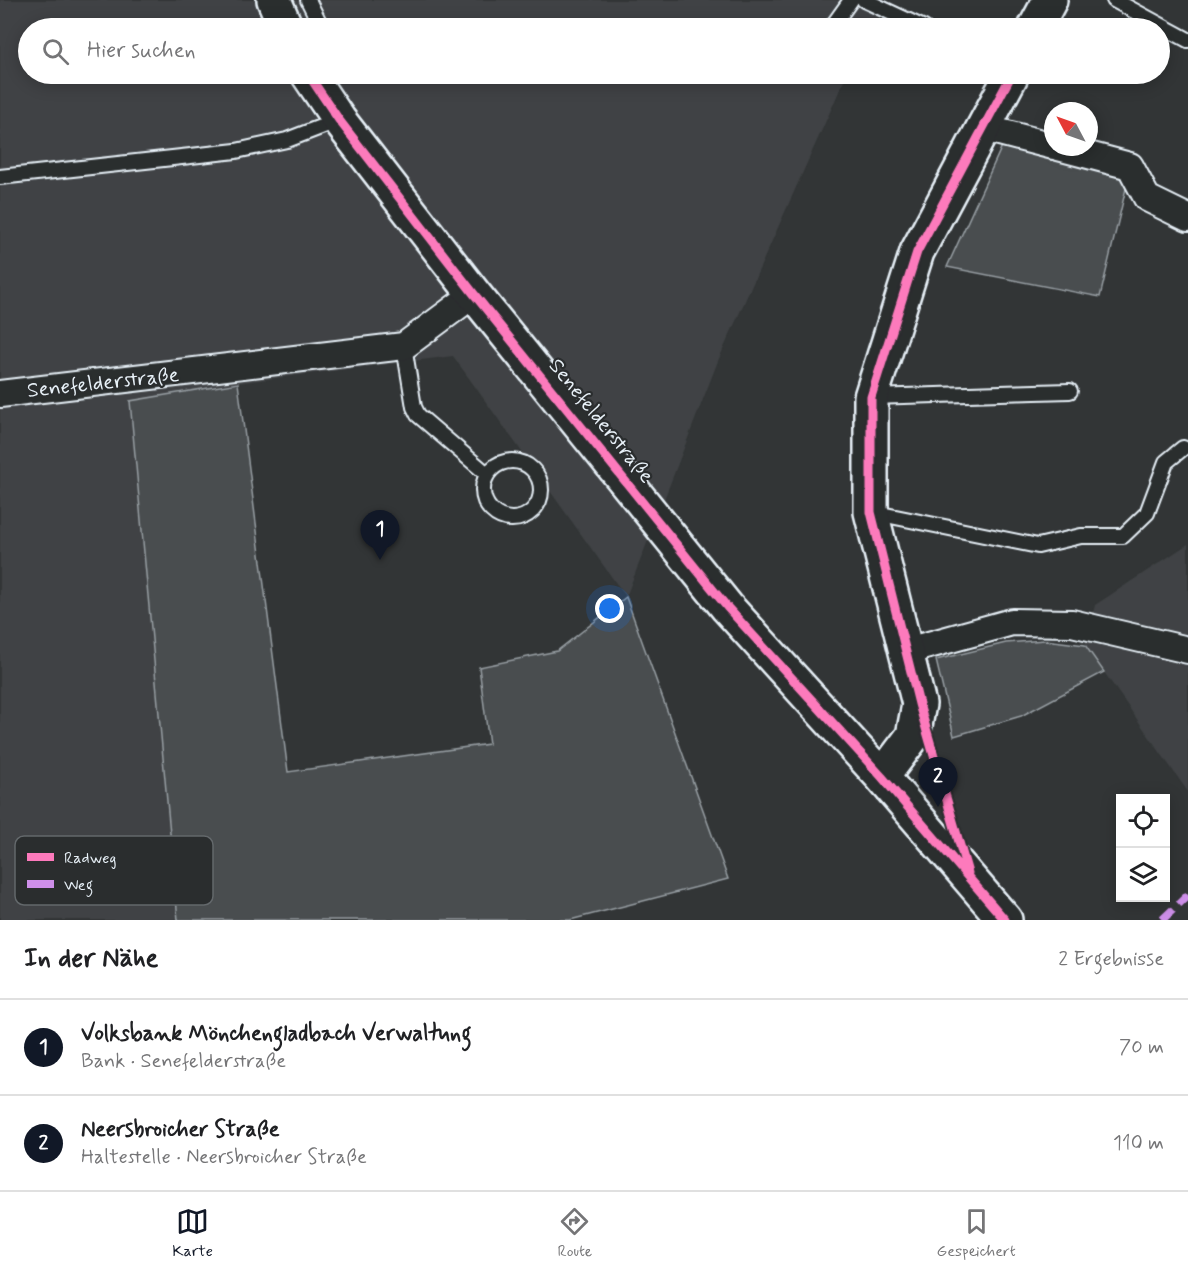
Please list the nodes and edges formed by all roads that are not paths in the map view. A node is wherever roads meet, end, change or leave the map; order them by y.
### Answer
1 (274, 0) edge
2 (308, 0) edge
3 (851, 0) edge
4 (864, 0) edge
5 (1050, 0) edge
6 (1114, 0) edge
7 (282, 18) edge
8 (317, 18) edge
9 (838, 18) edge
10 (903, 18) edge
11 (1040, 18) edge
12 (1147, 18) edge
13 (1170, 30) edge
14 (1188, 40) edge
15 (315, 84) edge
16 (1007, 84) edge
17 (339, 120) junction
18 (984, 128) junction
19 (1044, 144) edge
20 (1092, 156) edge
21 (0, 177) edge
22 (1188, 218) edge
23 (474, 294) junction
24 (404, 346) junction
25 (1070, 391) dead end
26 (0, 394) edge
27 (870, 397) junction
28 (1183, 448) dead end
29 (487, 474) junction
30 (871, 512) junction
31 (1188, 650) edge
32 (907, 651) junction
33 (882, 777) junction
34 (994, 913) edge

1 - 7 street
2 - 8 lane
3 - 9 lane
4 - 10 lane
5 - 11 street
6 - 12 lane
13 - 14 lane
15 - 17 street, Senefelderstraße
16 - 18 street
17 - 21 lane
17 - 23 street, Senefelderstraße
18 - 19 street
18 - 27 street
20 - 22 street
23 - 24 street, Senefelderstraße
23 - 33 street, Senefelderstraße
24 - 26 street, Senefelderstraße
24 - 29 lane
25 - 27 lane
27 - 30 street
28 - 30 lane
29 - 29 lane
30 - 32 street
31 - 32 street
32 - 33 street
33 - 34 street, Senefelderstraße

